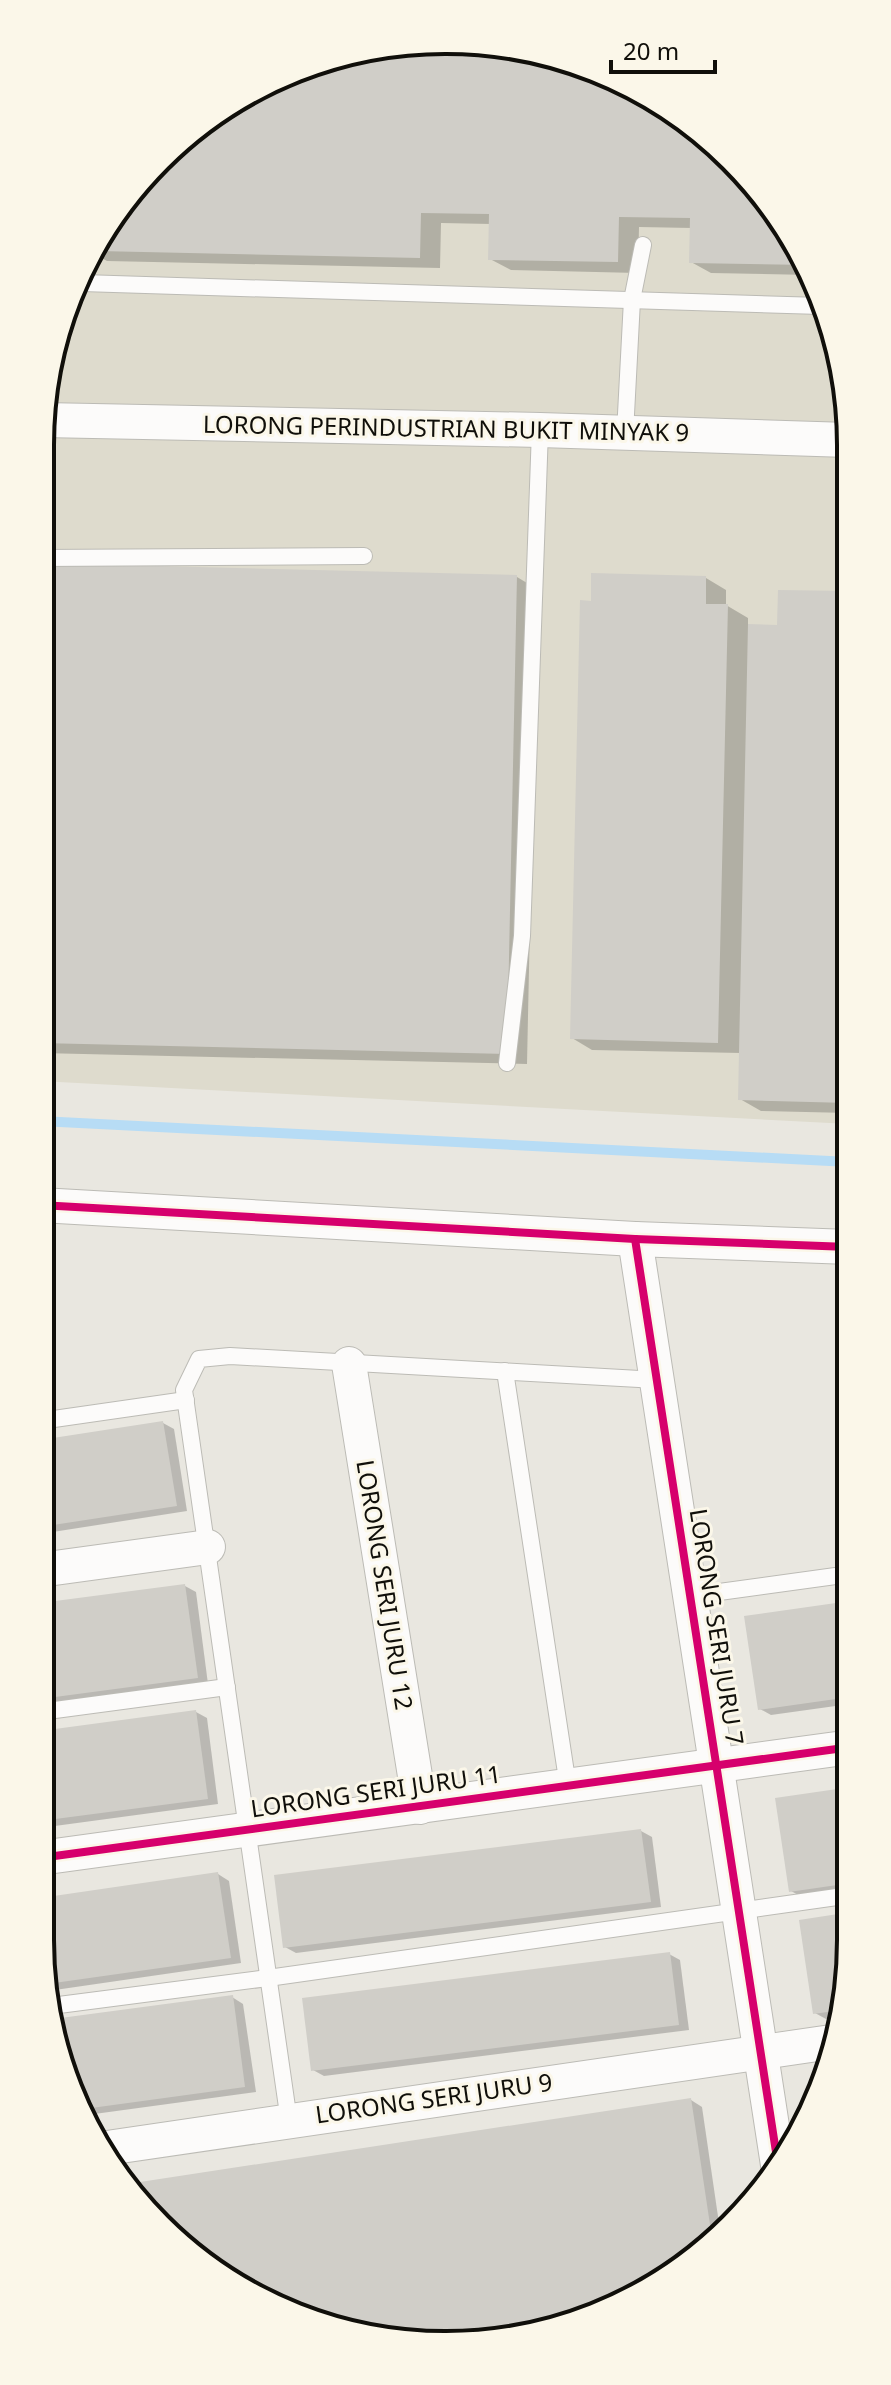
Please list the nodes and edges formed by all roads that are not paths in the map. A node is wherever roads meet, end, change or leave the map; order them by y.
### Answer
1 (643, 245) dead end
2 (89, 283) edge
3 (632, 300) junction
4 (811, 306) edge
5 (55, 420) edge
6 (540, 430) junction
7 (625, 433) junction
8 (837, 440) edge
9 (364, 556) dead end
10 (54, 558) edge
11 (507, 1063) dead end
12 (54, 1206) edge
13 (635, 1239) junction
14 (837, 1247) edge
15 (349, 1364) junction
16 (505, 1371) junction
17 (657, 1380) junction
18 (186, 1400) junction
19 (54, 1419) edge
20 (208, 1547) junction
21 (54, 1568) edge
22 (837, 1576) edge
23 (690, 1596) junction
24 (227, 1687) junction
25 (54, 1710) edge
26 (837, 1749) edge
27 (717, 1766) junction
28 (568, 1786) junction
29 (420, 1807) junction
30 (247, 1830) junction
31 (54, 1856) edge
32 (837, 1897) edge
33 (739, 1911) junction
34 (268, 1978) junction
35 (60, 2005) edge
36 (823, 2043) edge
37 (761, 2051) junction
38 (289, 2121) junction
39 (114, 2147) edge
40 (776, 2150) edge

1 - 3 lane
2 - 3 lane
3 - 4 lane
3 - 7 lane
5 - 6 street, LORONG PERINDUSTRIAN BUKIT MINYAK 9
6 - 7 street, LORONG PERINDUSTRIAN BUKIT MINYAK 9
6 - 11 lane
7 - 8 street, LORONG PERINDUSTRIAN BUKIT MINYAK 9
9 - 10 lane
12 - 13 street
13 - 14 street
13 - 17 street, LORONG SERI JURU 7
15 - 16 lane
15 - 18 lane
15 - 29 street, LORONG SERI JURU 12
16 - 17 lane
16 - 28 lane
17 - 23 street, LORONG SERI JURU 7
18 - 19 lane
18 - 20 lane
20 - 21 street
20 - 24 lane
22 - 23 lane
23 - 27 street, LORONG SERI JURU 7
24 - 25 lane
24 - 30 lane
26 - 27 street, LORONG SERI JURU 11
27 - 28 street, LORONG SERI JURU 11
27 - 33 street, LORONG SERI JURU 7
28 - 29 street, LORONG SERI JURU 11
29 - 30 street, LORONG SERI JURU 11
30 - 31 street, LORONG SERI JURU 11
30 - 34 lane
32 - 33 lane
33 - 34 lane
33 - 37 street, LORONG SERI JURU 7
34 - 35 lane
34 - 38 lane
36 - 37 street, LORONG SERI JURU 9
37 - 38 street, LORONG SERI JURU 9
37 - 40 street, LORONG SERI JURU 7
38 - 39 street, LORONG SERI JURU 9

